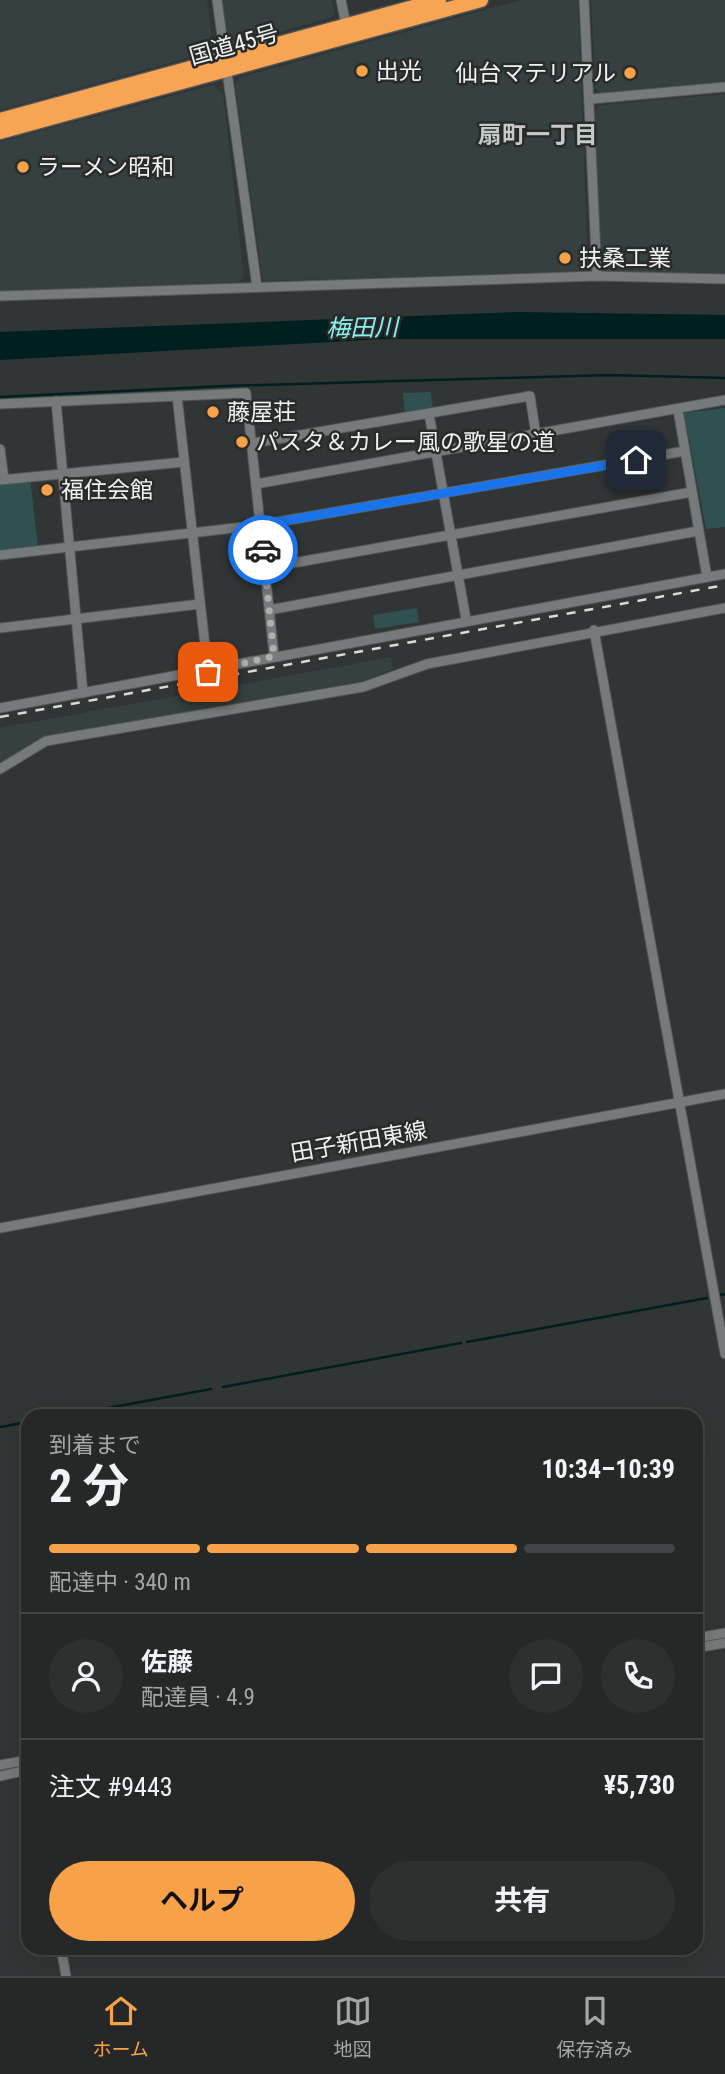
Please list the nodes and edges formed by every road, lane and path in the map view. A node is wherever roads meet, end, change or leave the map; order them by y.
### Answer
1 (217, 0) edge
2 (341, 0) edge
3 (438, 0) edge
4 (481, 0) edge
5 (584, 0) edge
6 (346, 25) junction
7 (226, 64) junction
8 (725, 87) edge
9 (591, 99) junction
10 (0, 120) edge
11 (0, 132) edge
12 (597, 276) junction
13 (725, 279) edge
14 (257, 287) junction
15 (0, 296) edge
16 (177, 396) junction
17 (725, 400) edge
18 (56, 401) junction
19 (0, 404) edge
20 (678, 410) junction
21 (429, 414) junction
22 (536, 435) junction
23 (253, 443) junction
24 (0, 449) edge
25 (685, 451) junction
26 (436, 453) junction
27 (184, 462) junction
28 (62, 474) junction
29 (2, 479) edge
30 (256, 484) junction
31 (692, 492) junction
32 (443, 494) junction
33 (260, 525) junction
34 (698, 531) junction
35 (192, 535) junction
36 (450, 537) junction
37 (70, 547) junction
38 (0, 555) edge
39 (265, 568) junction
40 (725, 573) edge
41 (457, 576) junction
42 (707, 577) junction
43 (200, 604) junction
44 (725, 608) edge
45 (269, 610) junction
46 (76, 617) junction
47 (466, 620) junction
48 (0, 628) edge
49 (594, 630) junction
50 (274, 656) junction
51 (208, 672) junction
52 (83, 692) junction
53 (0, 708) edge
54 (0, 769) edge
55 (725, 1094) edge
56 (680, 1104) junction
57 (0, 1228) edge
58 (725, 1354) edge
59 (725, 1633) edge
60 (703, 1638) edge
61 (725, 1643) edge
62 (703, 1647) edge
63 (21, 1761) edge
64 (0, 1765) edge
65 (21, 1772) edge
66 (0, 1776) edge
67 (62, 1955) edge
68 (66, 1976) edge

1 - 7 street
2 - 6 street
3 - 6 highway, 国道45号
4 - 7 highway, 国道45号
5 - 9 street
6 - 7 highway, 国道45号
7 - 10 highway, 国道45号
7 - 11 highway, 国道45号
7 - 14 street
8 - 9 street
9 - 12 street
12 - 13 street
12 - 14 street
14 - 15 street
16 - 18 street
16 - 23 street
16 - 27 street
17 - 20 street
18 - 19 street
18 - 28 street
20 - 22 street
20 - 25 street
21 - 22 street
21 - 23 street
21 - 26 street
22 - 26 street
23 - 30 street
24 - 29 street
25 - 31 street
25 - 32 street
26 - 30 street
26 - 32 street
27 - 28 street
27 - 35 street
28 - 29 street
28 - 37 street
30 - 33 street
31 - 34 street
31 - 36 street
32 - 33 street
32 - 36 street
33 - 35 street
33 - 39 street
34 - 41 street
34 - 42 street
35 - 37 street
35 - 43 street
36 - 39 street
36 - 41 street
37 - 38 street
37 - 46 street
39 - 45 street
40 - 42 street
41 - 45 street
41 - 47 street
42 - 47 street
43 - 46 street
43 - 51 street
44 - 49 street
45 - 50 street
46 - 48 street
46 - 52 street
47 - 50 street
49 - 54 street
49 - 56 street
50 - 51 street
51 - 52 street
52 - 53 street
55 - 56 street, 田子新田東線
56 - 57 street, 田子新田東線
56 - 58 street
59 - 60 street
61 - 62 street
63 - 64 street
65 - 66 street
67 - 68 street

